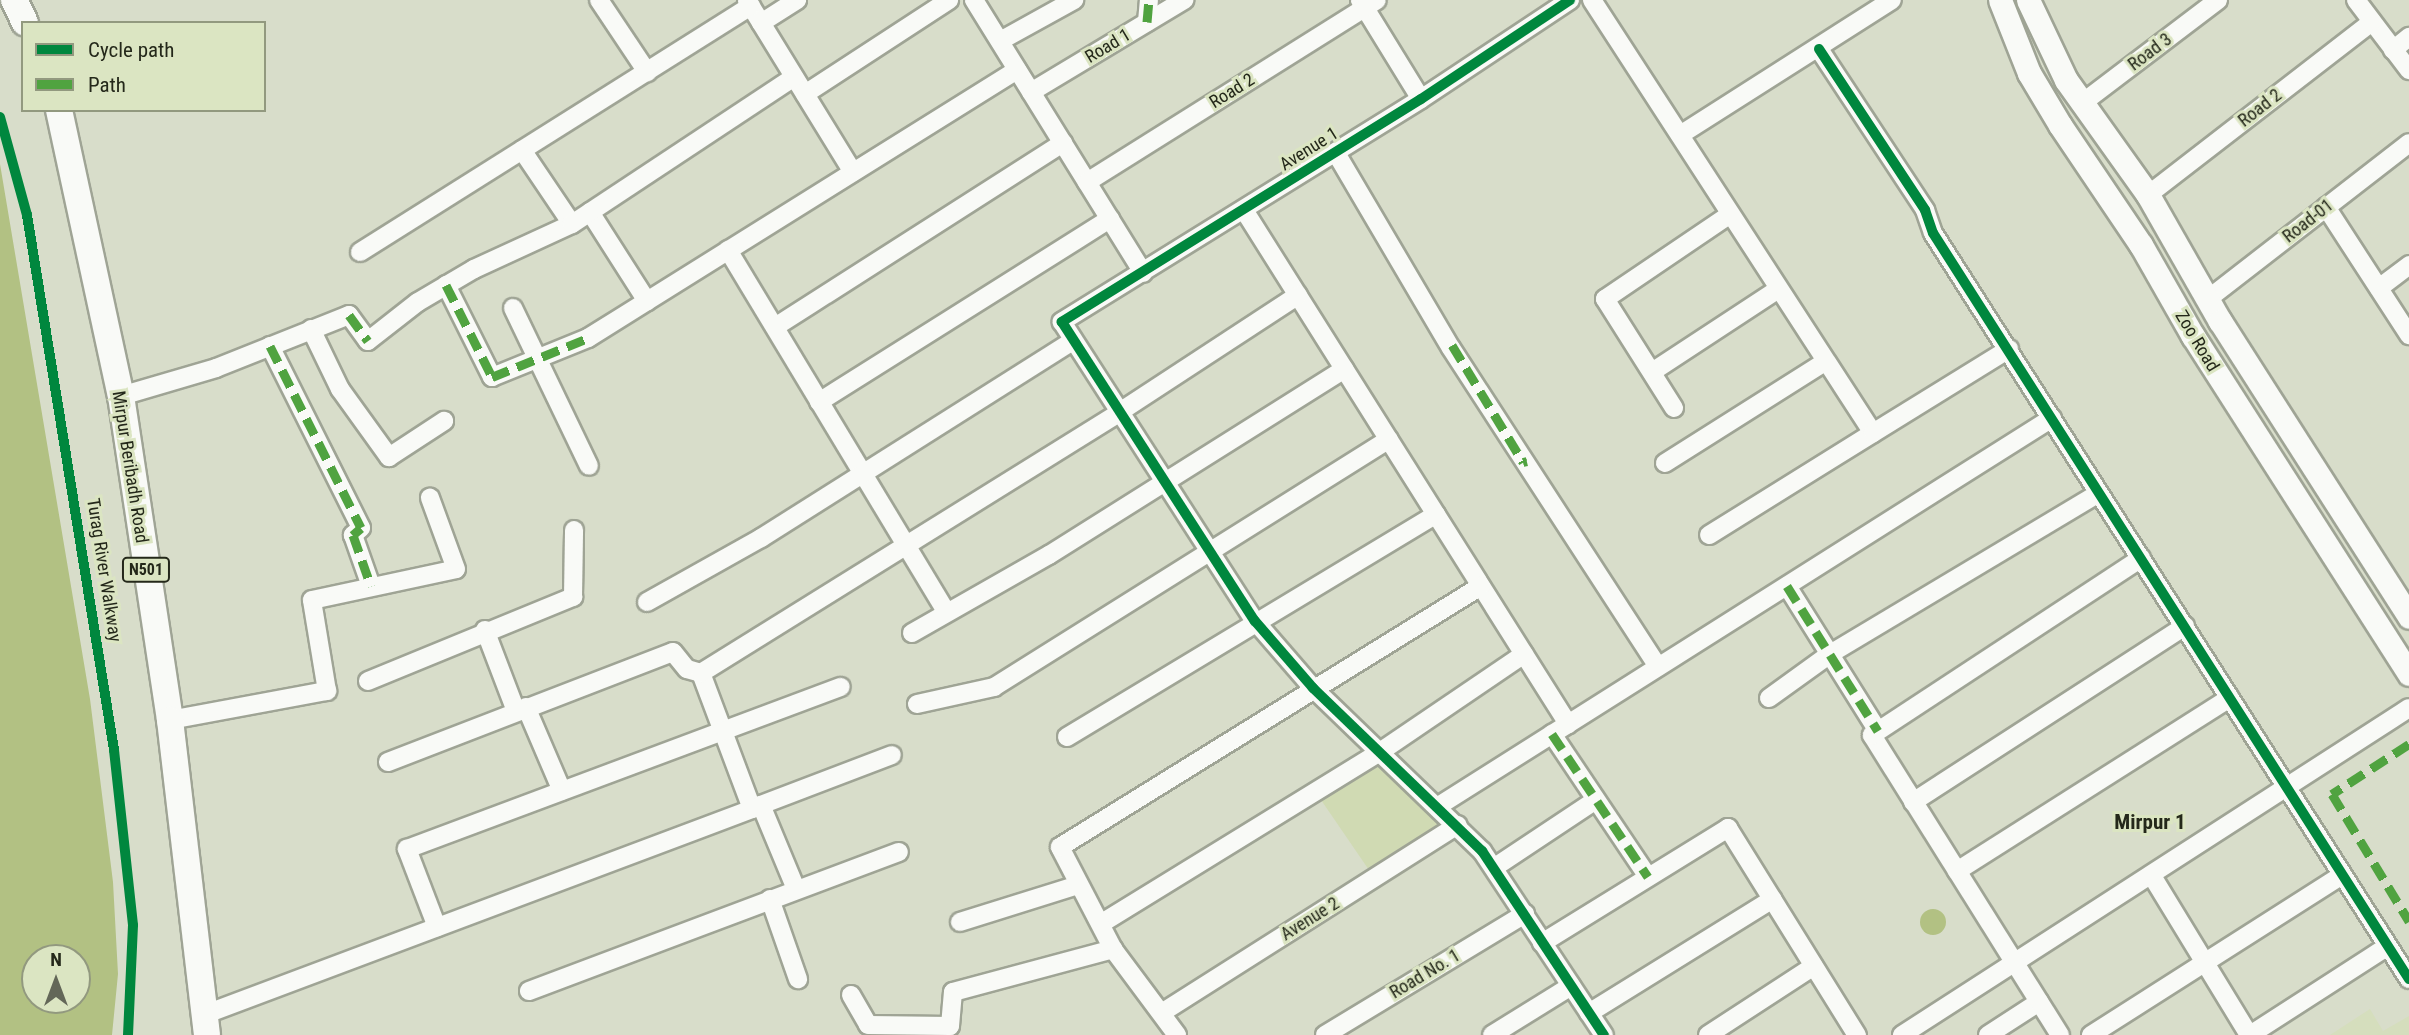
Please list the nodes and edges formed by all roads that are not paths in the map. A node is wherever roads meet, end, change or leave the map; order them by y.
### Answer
1 (14, 0) edge
2 (797, 0) edge
3 (949, 0) edge
4 (974, 0) edge
5 (1074, 0) edge
6 (1149, 0) edge
7 (1184, 0) edge
8 (1570, 0) edge
9 (1592, 0) edge
10 (1892, 0) edge
11 (2000, 0) edge
12 (2218, 0) edge
13 (2356, 0) edge
14 (603, 1) edge
15 (2031, 1) edge
16 (749, 3) edge
17 (1367, 3) edge
18 (24, 21) edge
19 (1147, 22) junction
20 (2372, 22) junction
21 (761, 23) junction
22 (2409, 37) edge
23 (1000, 41) junction
24 (1819, 49) junction
25 (2393, 50) junction
26 (1017, 70) junction
27 (2409, 70) edge
28 (647, 72) junction
29 (794, 77) junction
30 (1031, 92) junction
31 (805, 94) junction
32 (1421, 99) junction
33 (2084, 107) junction
34 (59, 112) edge
35 (2063, 129) junction
36 (1680, 135) junction
37 (1063, 143) junction
38 (2409, 143) edge
39 (522, 150) junction
40 (1336, 153) junction
41 (853, 172) junction
42 (1087, 182) junction
43 (2148, 195) junction
44 (2326, 207) junction
45 (1244, 210) junction
46 (590, 212) junction
47 (1729, 215) junction
48 (1110, 219) junction
49 (572, 224) junction
50 (728, 250) junction
51 (360, 253) dead end
52 (2409, 265) edge
53 (1143, 273) junction
54 (446, 285) junction
55 (2379, 288) junction
56 (1777, 290) junction
57 (1298, 295) junction
58 (2208, 299) junction
59 (647, 301) junction
60 (513, 308) dead end
61 (2220, 321) junction
62 (775, 327) junction
63 (311, 329) junction
64 (2409, 335) edge
65 (2193, 336) junction
66 (1073, 341) junction
67 (270, 345) junction
68 (2009, 349) junction
69 (536, 357) junction
70 (1825, 362) junction
71 (1344, 369) junction
72 (1652, 372) junction
73 (121, 396) junction
74 (819, 402) junction
75 (1674, 408) dead end
76 (1118, 413) junction
77 (2052, 418) junction
78 (444, 421) dead end
79 (1873, 433) junction
80 (1389, 439) junction
81 (1665, 463) dead end
82 (589, 466) dead end
83 (860, 475) junction
84 (1164, 485) junction
85 (2099, 493) junction
86 (430, 498) dead end
87 (1436, 514) junction
88 (574, 530) dead end
89 (1709, 536) dead end
90 (907, 546) junction
91 (1209, 554) junction
92 (2141, 558) junction
93 (371, 586) junction
94 (1481, 586) junction
95 (1787, 586) junction
96 (647, 603) dead end
97 (946, 612) junction
98 (2409, 617) edge
99 (1255, 621) junction
100 (2185, 626) junction
101 (485, 630) junction
102 (912, 633) dead end
103 (1524, 654) junction
104 (1830, 654) junction
105 (1658, 667) junction
106 (701, 673) junction
107 (2409, 674) edge
108 (368, 681) dead end
109 (841, 687) dead end
110 (1313, 688) junction
111 (1769, 698) dead end
112 (2230, 698) junction
113 (917, 704) dead end
114 (2409, 708) edge
115 (521, 709) junction
116 (170, 720) junction
117 (1560, 729) junction
118 (723, 730) junction
119 (1878, 732) junction
120 (1067, 737) dead end
121 (1380, 752) junction
122 (892, 755) dead end
123 (388, 762) dead end
124 (2287, 789) junction
125 (562, 791) junction
126 (1596, 800) junction
127 (1913, 802) junction
128 (1440, 805) junction
129 (756, 807) junction
130 (1458, 825) junction
131 (898, 852) dead end
132 (1495, 867) junction
133 (1957, 871) junction
134 (2342, 875) junction
135 (2151, 876) junction
136 (1648, 877) junction
137 (1078, 885) junction
138 (796, 889) junction
139 (770, 899) junction
140 (1773, 899) junction
141 (1525, 914) junction
142 (960, 922) dead end
143 (1102, 923) junction
144 (437, 927) junction
145 (1542, 943) junction
146 (2388, 946) junction
147 (1113, 949) junction
148 (2203, 962) junction
149 (2015, 963) junction
150 (1814, 966) junction
151 (798, 979) dead end
152 (2409, 979) edge
153 (1571, 986) junction
154 (529, 991) dead end
155 (851, 995) dead end
156 (2039, 1002) junction
157 (1163, 1012) junction
158 (1589, 1013) junction
159 (206, 1025) edge
160 (1177, 1035) edge
161 (1325, 1035) edge
162 (1492, 1035) edge
163 (1604, 1035) edge
164 (1708, 1035) edge
165 (1857, 1035) edge
166 (1902, 1035) edge
167 (1988, 1035) edge
168 (2060, 1035) edge
169 (2091, 1035) edge
170 (2250, 1035) edge

1 - 18 highway
2 - 21 street
3 - 31 street
4 - 23 street
5 - 23 street
6 - 19 street
7 - 19 street, Road 1
8 - 32 street, Avenue 1
9 - 36 street
10 - 24 street
11 - 35 main road, Zoo Road
12 - 33 street, Road 3
13 - 20 street
14 - 28 street
15 - 33 main road, Zoo Road
16 - 21 street
16 - 28 street
17 - 32 street
17 - 42 street, Road 2
19 - 30 street, Road 1
20 - 25 street
20 - 43 street, Road 2
21 - 29 street
22 - 25 street
23 - 26 street
24 - 36 street
24 - 68 street
25 - 27 street
26 - 30 street
26 - 41 street
28 - 39 street
29 - 31 street
29 - 46 street
30 - 37 street
31 - 41 street
32 - 40 street, Avenue 1
33 - 35 main road
33 - 43 main road, Zoo Road
34 - 73 highway, Mirpur Beribadh Road / N501
35 - 65 main road, Zoo Road
36 - 47 street
37 - 42 street
37 - 62 street
38 - 44 street, Road-01
39 - 49 street
39 - 51 street
40 - 45 street, Avenue 1
40 - 105 street
41 - 50 street
42 - 48 street
43 - 58 main road, Zoo Road
44 - 55 street
44 - 58 street, Road-01
45 - 53 street, Avenue 1
45 - 57 street
46 - 49 street
46 - 59 street
47 - 56 street
47 - 72 street
48 - 53 street
48 - 74 street
49 - 54 street
50 - 59 street
50 - 62 street
52 - 55 street
53 - 66 street, Avenue 1
54 - 63 street
54 - 69 street
55 - 64 street
56 - 70 street
56 - 72 street
57 - 71 street
57 - 76 street
58 - 61 main road, Zoo Road
59 - 69 street
60 - 69 street
61 - 65 main road
61 - 98 main road, Zoo Road
62 - 74 street
63 - 67 street
63 - 78 street
65 - 107 main road, Zoo Road
66 - 76 street
66 - 83 street
67 - 73 street
67 - 93 street
68 - 77 street
68 - 79 street
69 - 82 street
70 - 79 street
70 - 81 street
71 - 80 street
71 - 84 street
72 - 75 street
73 - 116 highway, Mirpur Beribadh Road / N501
74 - 83 street
76 - 84 street
76 - 90 street
77 - 85 street
77 - 95 street
79 - 89 street
80 - 87 street
80 - 91 street
83 - 90 street
83 - 96 street
84 - 91 street
84 - 97 street
85 - 92 street
85 - 104 street
86 - 93 street
87 - 94 street
87 - 99 street
88 - 101 street
90 - 97 street
90 - 106 street
91 - 99 street
91 - 113 street
92 - 100 street
92 - 119 street
93 - 116 street
94 - 103 street
94 - 110 street
95 - 104 street
95 - 105 street
97 - 102 street
99 - 110 street
99 - 120 street
100 - 112 street
100 - 127 street
101 - 108 street
101 - 115 street
103 - 117 street
103 - 121 street
104 - 111 street
104 - 119 street
105 - 117 street
106 - 115 street
106 - 118 street
109 - 118 street
110 - 121 street
110 - 137 street
112 - 124 street
112 - 133 street
114 - 124 street
115 - 123 street
115 - 125 street
116 - 159 highway, Mirpur Beribadh Road / N501
117 - 126 street
117 - 128 street
118 - 125 street
118 - 129 street
119 - 127 street
121 - 128 street
121 - 143 street
122 - 129 street
124 - 134 street
124 - 135 street
125 - 144 street
126 - 132 street
126 - 136 street
127 - 133 street
128 - 130 street
129 - 138 street
129 - 144 street
130 - 132 street
130 - 157 street, Avenue 2
131 - 138 street
132 - 141 street
133 - 149 street
134 - 146 street
134 - 148 street
135 - 148 street
135 - 149 street
136 - 140 street
136 - 145 street
137 - 142 street
137 - 143 street
138 - 139 street
139 - 151 street
139 - 154 street
140 - 150 street
140 - 158 street
141 - 145 street
141 - 161 street, Road No. 1
143 - 147 street
144 - 159 street
145 - 153 street
146 - 152 street
146 - 170 street
147 - 155 street
147 - 157 street
148 - 169 street
148 - 170 street
149 - 156 street
149 - 166 street
150 - 164 street
150 - 165 street
153 - 158 street
153 - 162 street
156 - 167 street
156 - 168 street
157 - 160 street
158 - 163 street

